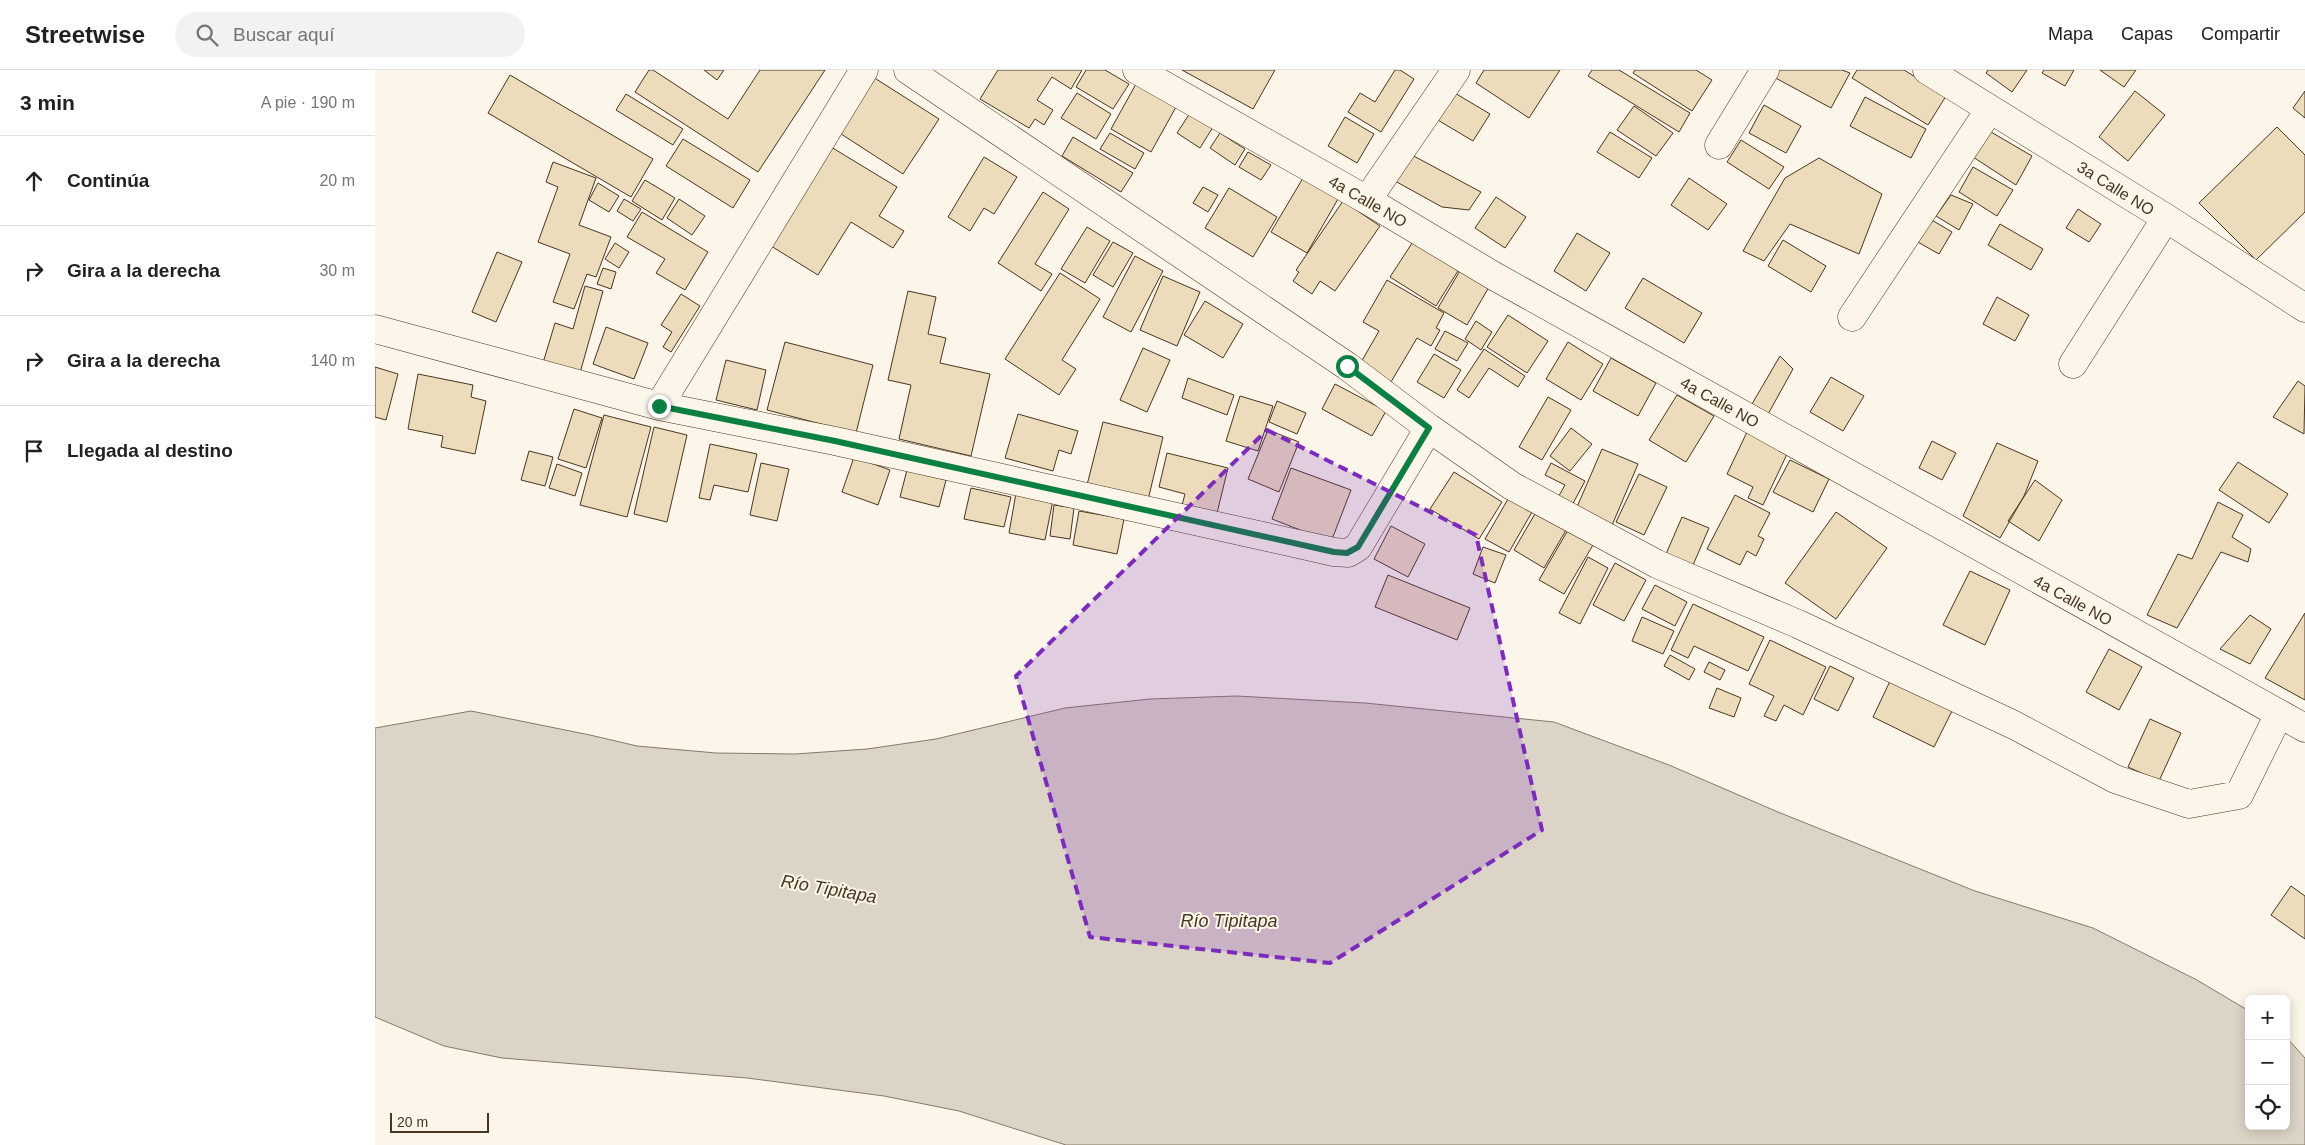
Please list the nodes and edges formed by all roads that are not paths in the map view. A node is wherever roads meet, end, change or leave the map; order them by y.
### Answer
1 (864, 70) edge
2 (908, 70) edge
3 (1456, 70) edge
4 (1765, 70) edge
5 (1932, 71) edge
6 (1147, 72) edge
7 (1989, 109) junction
8 (1719, 145) dead end
9 (1367, 200) junction
10 (2166, 218) junction
11 (2300, 297) edge
12 (1852, 317) dead end
13 (375, 329) edge
14 (2073, 364) dead end
15 (659, 406) junction
16 (1429, 428) junction
17 (2279, 714) junction
18 (2305, 728) edge

1 - 15 street
2 - 16 street
3 - 9 street
4 - 8 street
5 - 7 street, 3a Calle NO
6 - 9 street, 4a Calle NO
7 - 10 street, 3a Calle NO
7 - 12 street
9 - 17 street, 4a Calle NO
10 - 11 street, 3a Calle NO
10 - 14 street
13 - 15 street
15 - 16 street
16 - 17 street
17 - 18 street, 4a Calle NO

